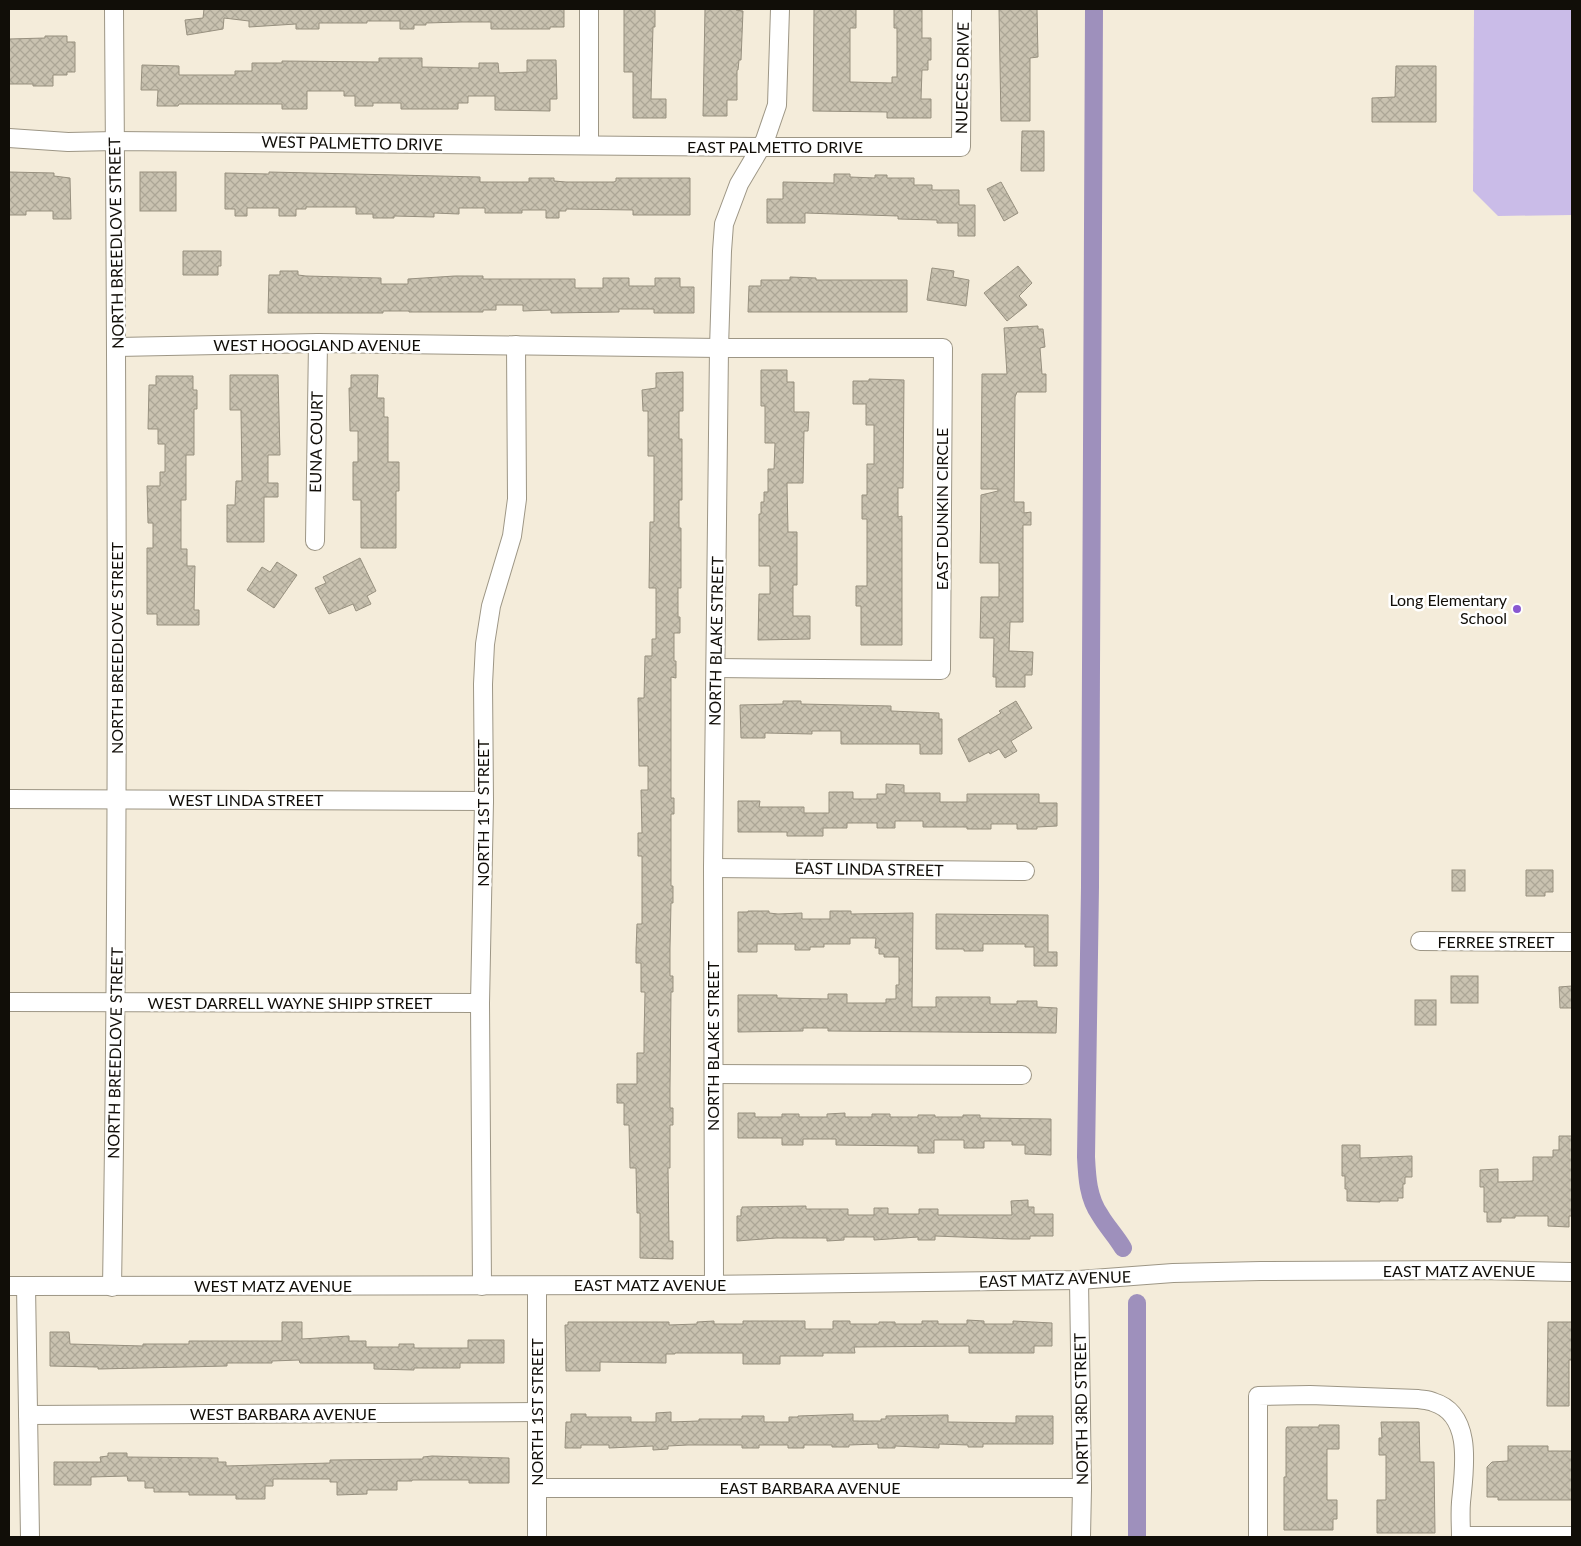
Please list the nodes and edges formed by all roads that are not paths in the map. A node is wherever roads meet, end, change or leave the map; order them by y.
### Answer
1 (114, 9) edge
2 (589, 9) edge
3 (780, 9) edge
4 (962, 9) edge
5 (9, 138) edge
6 (115, 141) junction
7 (589, 145) junction
8 (760, 147) junction
9 (961, 147) joint
10 (318, 344) junction
11 (516, 344) junction
12 (117, 347) junction
13 (719, 348) junction
14 (315, 541) dead end
15 (716, 668) junction
16 (9, 799) edge
17 (117, 799) junction
18 (484, 801) junction
19 (713, 868) junction
20 (1025, 871) dead end
21 (1420, 941) dead end
22 (1572, 942) edge
23 (9, 1002) edge
24 (116, 1002) junction
25 (480, 1002) junction
26 (714, 1074) junction
27 (1022, 1075) dead end
28 (1572, 1272) edge
29 (1079, 1280) junction
30 (714, 1285) junction
31 (17, 1286) edge
32 (482, 1286) junction
33 (537, 1286) junction
34 (112, 1287) junction
35 (537, 1412) junction
36 (28, 1415) junction
37 (537, 1488) junction
38 (1082, 1488) junction
39 (1572, 1536) edge
40 (30, 1537) edge
41 (537, 1537) edge
42 (1081, 1537) edge
43 (1258, 1537) edge
44 (1461, 1537) edge

1 - 6 street, NORTH BREEDLOVE STREET
2 - 7 street
3 - 8 street, NORTH BLAKE STREET
4 - 9 street, NUECES DRIVE
5 - 6 street, WEST PALMETTO DRIVE
6 - 7 street, WEST PALMETTO DRIVE
6 - 12 street, NORTH BREEDLOVE STREET
7 - 8 street, EAST PALMETTO DRIVE
8 - 9 street, EAST PALMETTO DRIVE
8 - 13 street, NORTH BLAKE STREET
10 - 11 street, WEST HOOGLAND AVENUE
10 - 12 street, WEST HOOGLAND AVENUE
10 - 14 street, EUNA COURT
11 - 13 street, WEST HOOGLAND AVENUE
11 - 18 street, NORTH 1ST STREET
12 - 17 street, NORTH BREEDLOVE STREET
13 - 15 street, NORTH BLAKE STREET
13 - 15 street, EAST DUNKIN CIRCLE
15 - 19 street, NORTH BLAKE STREET
16 - 17 street, WEST LINDA STREET
17 - 18 street, WEST LINDA STREET
17 - 24 street, NORTH BREEDLOVE STREET
18 - 25 street, NORTH 1ST STREET
19 - 20 street, EAST LINDA STREET
19 - 26 street, NORTH BLAKE STREET
21 - 22 street, FERREE STREET
23 - 24 street, WEST DARRELL WAYNE SHIPP STREET
24 - 25 street, WEST DARRELL WAYNE SHIPP STREET
24 - 34 street, NORTH BREEDLOVE STREET
25 - 32 street, NORTH 1ST STREET
26 - 27 street
26 - 30 street, NORTH BLAKE STREET
28 - 29 street, EAST MATZ AVENUE
29 - 30 street, EAST MATZ AVENUE
29 - 38 street, NORTH 3RD STREET
30 - 33 street, EAST MATZ AVENUE
31 - 34 street, WEST MATZ AVENUE
31 - 36 street
32 - 33 street, WEST MATZ AVENUE
32 - 34 street, WEST MATZ AVENUE
33 - 35 street, NORTH 1ST STREET
35 - 36 street, WEST BARBARA AVENUE
35 - 37 street, NORTH 1ST STREET
36 - 40 street
37 - 38 street, EAST BARBARA AVENUE
37 - 41 street, NORTH 1ST STREET
38 - 42 street, NORTH 3RD STREET
39 - 44 street
43 - 44 street

